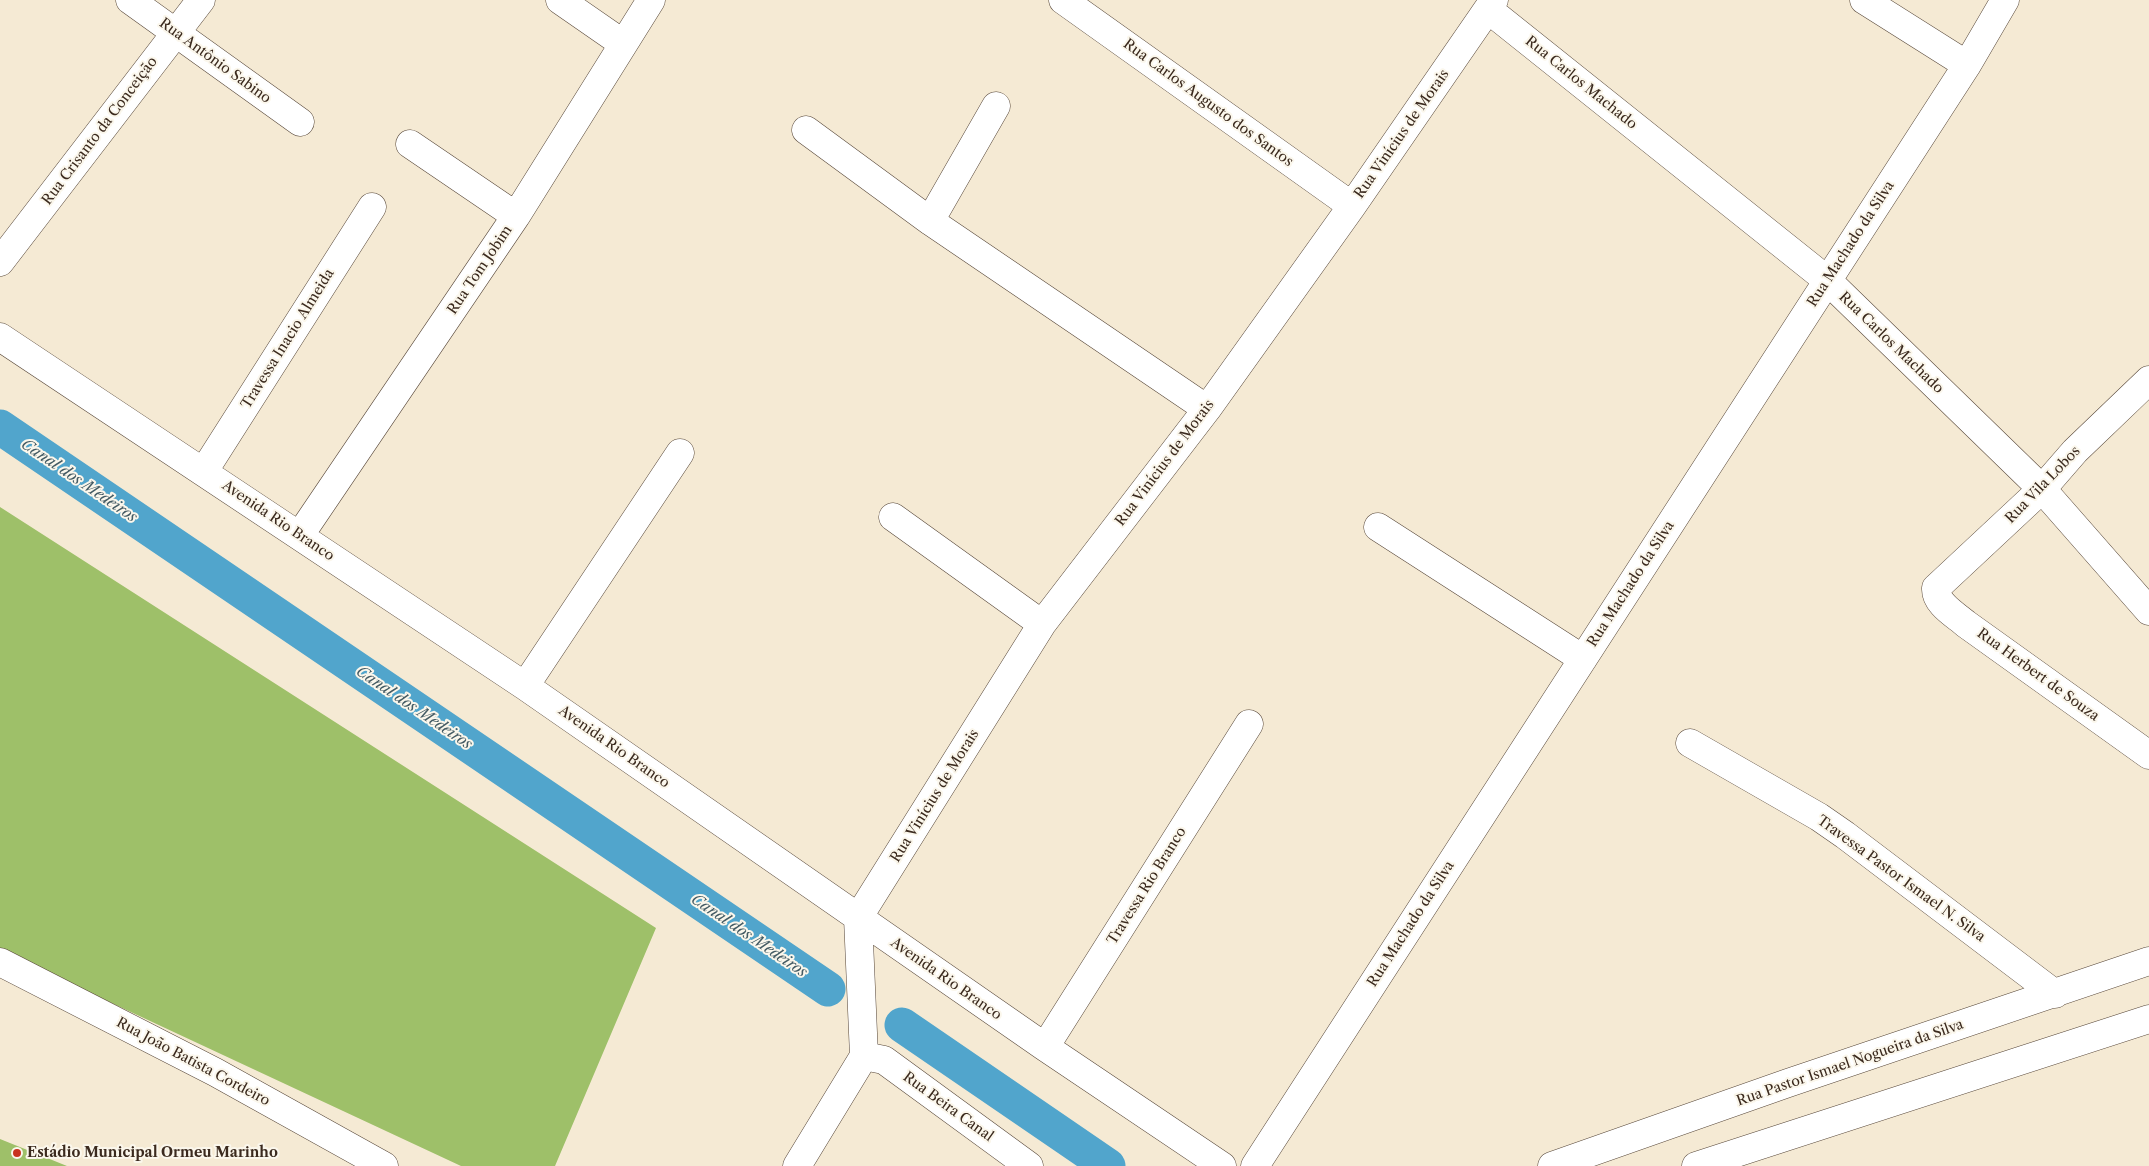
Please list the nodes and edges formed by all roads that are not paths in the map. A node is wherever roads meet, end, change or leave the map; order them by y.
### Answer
1 (130, 0) edge
2 (201, 0) edge
3 (560, 0) edge
4 (651, 0) edge
5 (1063, 0) edge
6 (1864, 0) edge
7 (2005, 0) edge
8 (1492, 5) edge
9 (175, 33) junction
10 (622, 43) junction
11 (1967, 65) junction
12 (996, 106) dead end
13 (300, 122) dead end
14 (806, 130) dead end
15 (410, 144) dead end
16 (1352, 206) junction
17 (372, 207) dead end
18 (516, 216) junction
19 (930, 221) junction
20 (0, 262) edge
21 (1827, 280) junction
22 (0, 337) edge
23 (2149, 380) edge
24 (1207, 408) junction
25 (680, 453) dead end
26 (204, 472) junction
27 (2042, 489) junction
28 (893, 517) dead end
29 (1378, 526) dead end
30 (300, 535) junction
31 (1936, 588) joint
32 (2149, 611) edge
33 (1042, 624) junction
34 (1583, 659) junction
35 (525, 686) junction
36 (1249, 724) dead end
37 (1690, 742) dead end
38 (2149, 755) edge
39 (859, 927) junction
40 (2149, 961) edge
41 (0, 962) edge
42 (2055, 994) junction
43 (2149, 1020) edge
44 (864, 1047) junction
45 (1046, 1047) junction
46 (1735, 1160) edge
47 (384, 1166) edge
48 (797, 1166) edge
49 (1029, 1166) edge
50 (1222, 1166) edge
51 (1255, 1166) edge
52 (1552, 1166) edge
53 (1696, 1166) edge

1 - 9 street, Rua Antônio Sabino
2 - 9 street, Rua Crisanto da Conceição
3 - 10 street
4 - 10 street, Rua Tom Jobim
5 - 16 street, Rua Carlos Augusto dos Santos
6 - 11 street
7 - 11 street, Rua Machado da Silva
8 - 16 street, Rua Vinícius de Morais
8 - 21 street, Rua Carlos Machado
9 - 13 street, Rua Antônio Sabino
9 - 20 street, Rua Crisanto da Conceição
10 - 18 street, Rua Tom Jobim
11 - 21 street, Rua Machado da Silva
12 - 19 street
14 - 19 street
15 - 18 street
16 - 24 street, Rua Vinícius de Morais
17 - 26 street, Travessa Inacio Almeida
18 - 30 street, Rua Tom Jobim
19 - 24 street
21 - 27 street, Rua Carlos Machado
21 - 34 street, Rua Machado da Silva
22 - 26 street, Avenida Rio Branco
23 - 27 street, Rua Vila Lobos
24 - 33 street, Rua Vinícius de Morais
25 - 35 street
26 - 30 street, Avenida Rio Branco
27 - 31 street, Rua Vila Lobos
27 - 32 street, Rua Carlos Machado
28 - 33 street
29 - 34 street
30 - 35 street, Avenida Rio Branco
31 - 38 street, Rua Herbert de Souza
33 - 39 street, Rua Vinícius de Morais
34 - 51 street, Rua Machado da Silva
35 - 39 street, Avenida Rio Branco
36 - 45 street, Travessa Rio Branco
37 - 42 street, Travessa Pastor Ismael N. Silva
39 - 44 street
39 - 45 street, Avenida Rio Branco
40 - 42 street, Rua Pastor Ismael Nogueira da Silva
41 - 47 street, Rua João Batista Cordeiro
42 - 52 street, Rua Pastor Ismael Nogueira da Silva
43 - 46 street
44 - 48 street
44 - 49 street, Rua Beira Canal
45 - 50 street, Avenida Rio Branco
46 - 53 street

